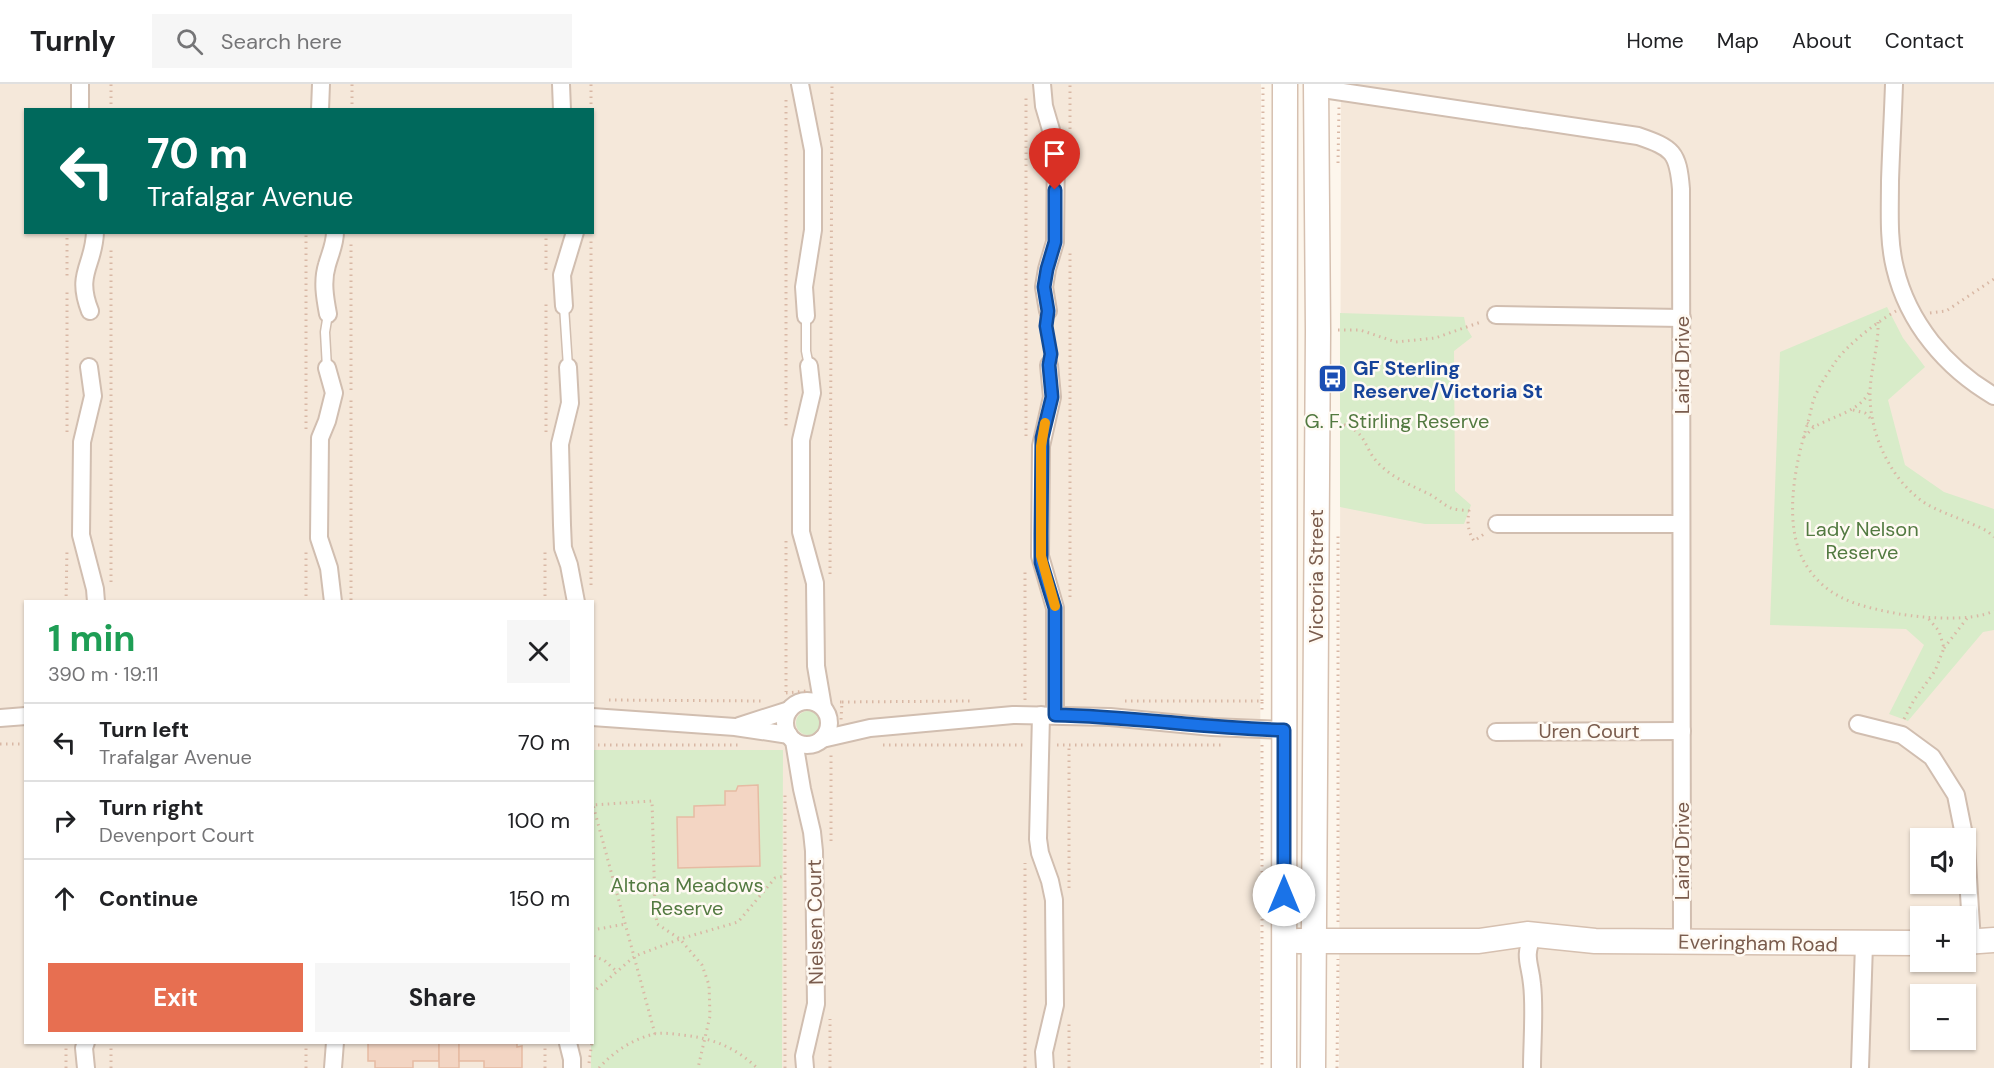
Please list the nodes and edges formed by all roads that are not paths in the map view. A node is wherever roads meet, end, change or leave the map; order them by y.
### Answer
1 (80, 84) edge
2 (321, 84) edge
3 (561, 84) edge
4 (800, 84) edge
5 (1042, 84) edge
6 (1285, 84) edge
7 (1894, 84) edge
8 (1316, 86) edge
9 (80, 108) edge
10 (320, 108) edge
11 (562, 108) edge
12 (94, 234) edge
13 (335, 234) edge
14 (574, 234) edge
15 (564, 306) joint
16 (90, 311) dead end
17 (1048, 311) joint
18 (328, 314) joint
19 (1496, 315) road end
20 (806, 316) joint
21 (1682, 318) junction
22 (1049, 365) joint
23 (809, 366) joint
24 (89, 367) dead end
25 (568, 367) joint
26 (327, 368) joint
27 (1994, 396) edge
28 (1497, 524) road end
29 (1682, 525) junction
30 (96, 600) edge
31 (333, 600) edge
32 (576, 600) edge
33 (816, 666) junction
34 (790, 702) junction
35 (825, 710) junction
36 (1048, 715) junction
37 (24, 716) edge
38 (594, 717) edge
39 (0, 718) edge
40 (1858, 724) dead end
41 (735, 727) junction
42 (870, 728) junction
43 (1284, 730) junction
44 (1316, 730) junction
45 (1682, 731) junction
46 (1496, 732) dead end
47 (791, 738) junction
48 (819, 741) junction
49 (801, 777) junction
50 (1313, 941) junction
51 (1977, 941) edge
52 (1284, 942) junction
53 (1682, 942) junction
54 (1910, 943) edge
55 (1533, 944) junction
56 (1864, 944) junction
57 (85, 1044) edge
58 (335, 1044) edge
59 (568, 1044) edge
60 (86, 1068) edge
61 (333, 1068) edge
62 (572, 1068) edge
63 (805, 1068) edge
64 (1046, 1068) edge
65 (1284, 1068) edge
66 (1313, 1068) edge
67 (1532, 1068) edge
68 (1860, 1068) edge

1 - 9 street
2 - 10 street
3 - 11 street
4 - 20 street
5 - 17 street
6 - 43 street, Victoria Street
7 - 27 street
8 - 21 street, Laird Drive
8 - 44 street, Victoria Street
12 - 16 street
13 - 18 street
14 - 15 street
15 - 25 lane
17 - 22 lane
18 - 26 lane
19 - 21 street
20 - 23 lane
21 - 29 street, Laird Drive
22 - 36 street
23 - 33 street
24 - 30 street
25 - 32 street
26 - 31 street
28 - 29 street
29 - 45 street, Laird Drive
33 - 34 street
33 - 35 street
34 - 35 street
34 - 41 street
34 - 47 street
35 - 42 street
35 - 48 street
36 - 42 street
36 - 43 street
36 - 64 street
37 - 39 street
38 - 41 street
40 - 51 street
41 - 47 street
42 - 48 street
43 - 44 street
43 - 52 street, Victoria Street
44 - 50 street, Victoria Street
45 - 46 street, Uren Court
45 - 53 street, Laird Drive
47 - 48 street
47 - 49 street, Nielsen Court
48 - 49 street
49 - 63 street, Nielsen Court
50 - 52 street, Everingham Road
50 - 55 street, Everingham Road
50 - 66 street, Victoria Street
52 - 65 street, Victoria Street
53 - 55 street, Everingham Road
53 - 56 street, Everingham Road
54 - 56 street, Everingham Road
55 - 67 street
56 - 68 street
57 - 60 street
58 - 61 street
59 - 62 street

